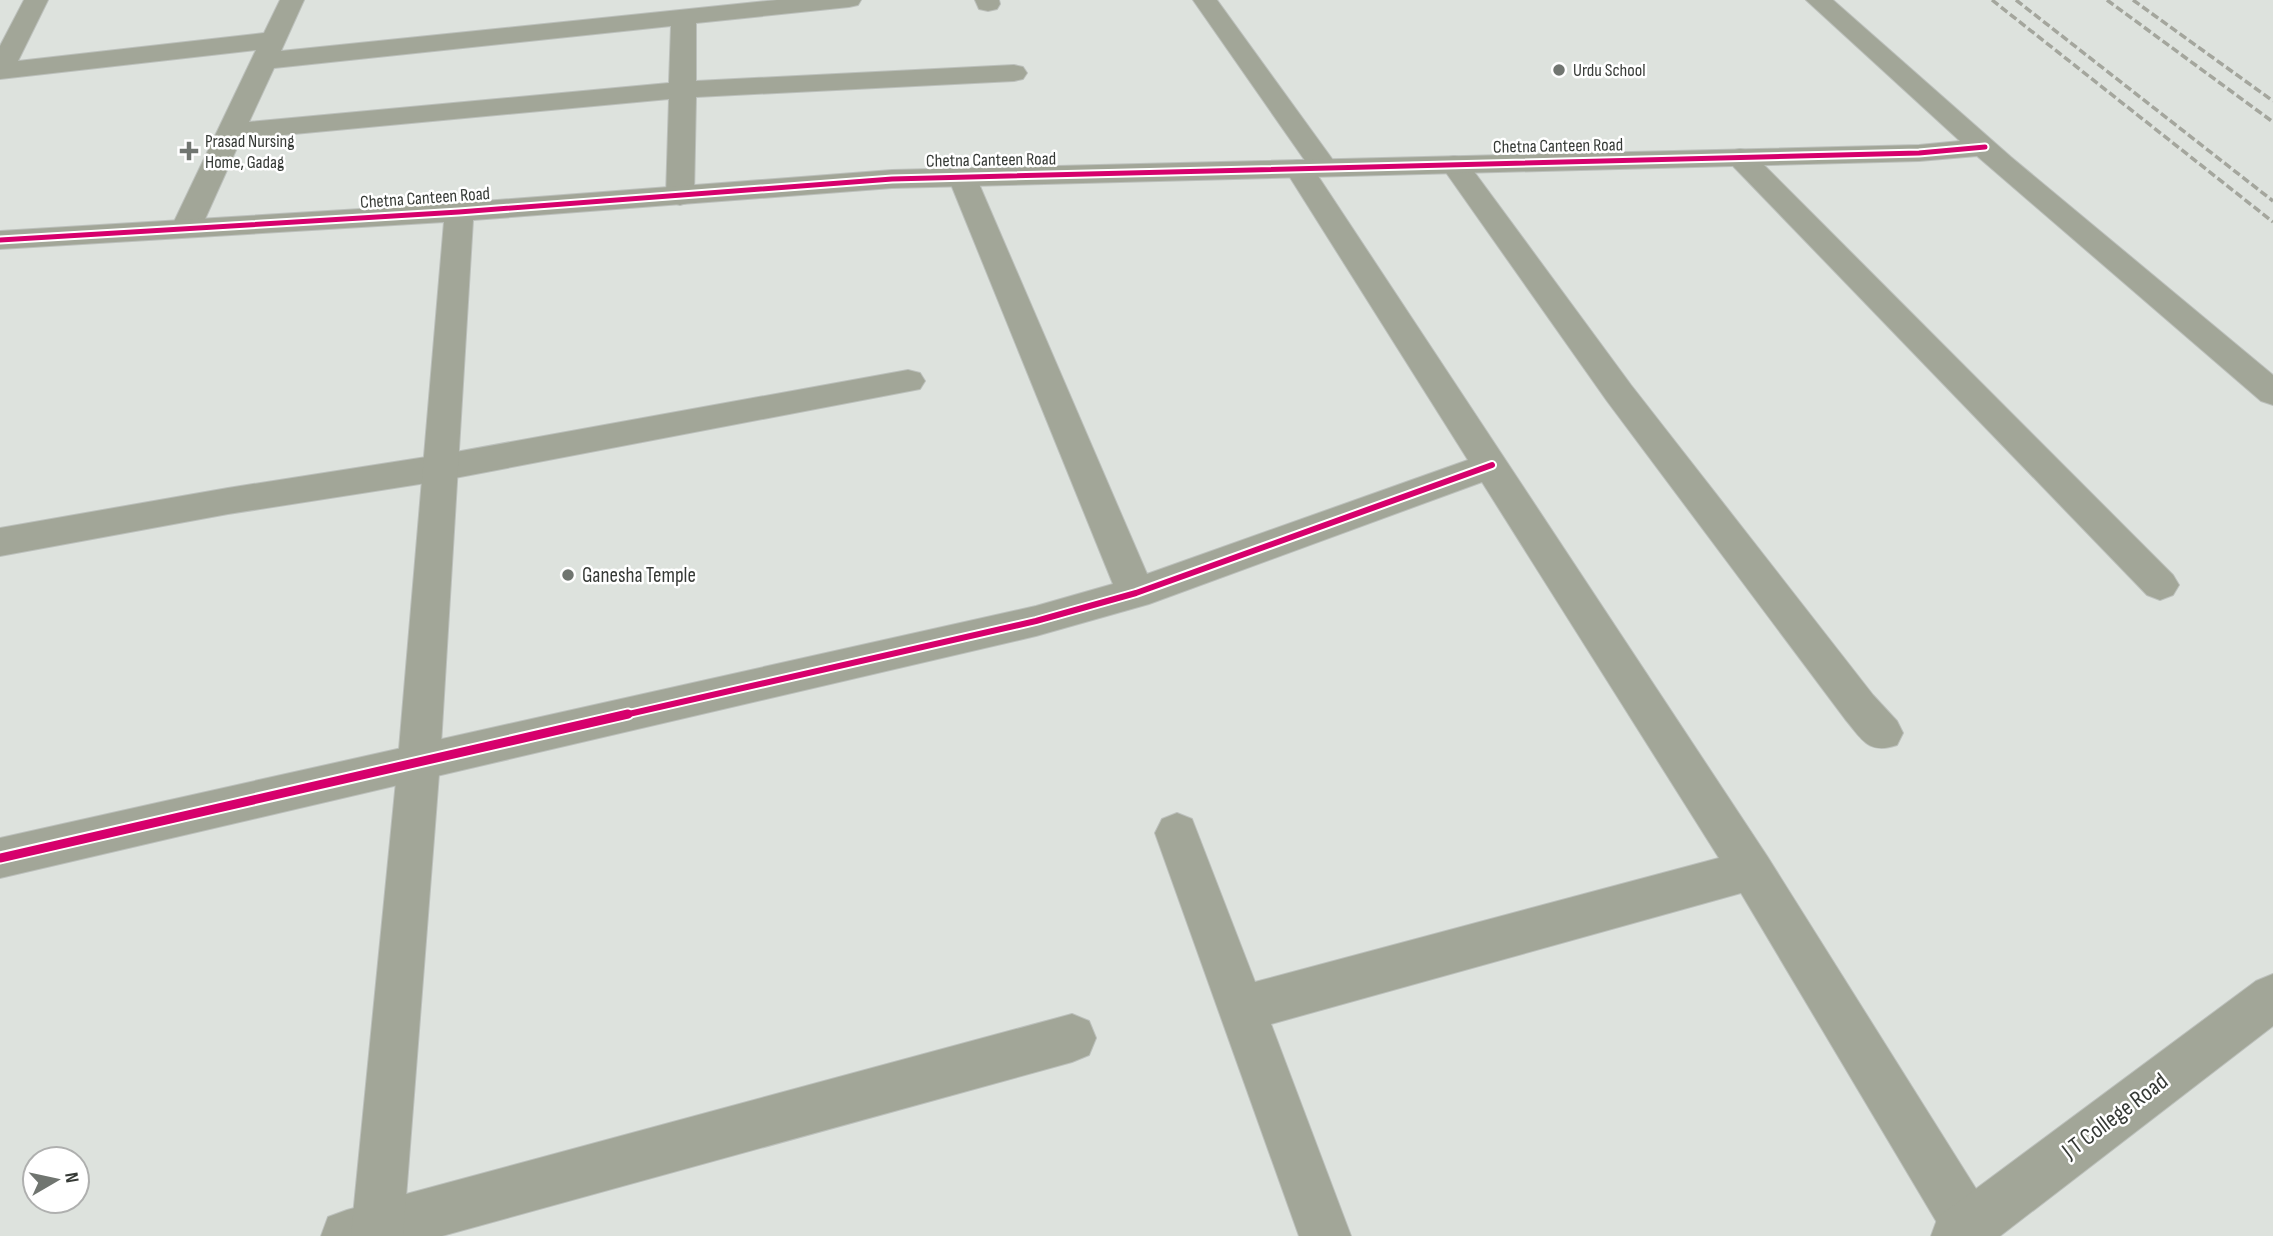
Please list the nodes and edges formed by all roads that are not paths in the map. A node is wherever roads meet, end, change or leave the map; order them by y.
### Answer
1 (36, 0) edge
2 (292, 0) edge
3 (849, 0) edge
4 (1205, 0) edge
5 (1818, 0) edge
6 (684, 17) junction
7 (268, 50) junction
8 (0, 71) edge
9 (1014, 73) dead end
10 (683, 90) junction
11 (233, 132) junction
12 (1985, 147) junction
13 (1740, 157) junction
14 (1454, 164) junction
15 (1311, 168) junction
16 (962, 177) junction
17 (680, 196) junction
18 (459, 212) junction
19 (186, 228) junction
20 (0, 240) edge
21 (908, 381) dead end
22 (2273, 393) edge
23 (1492, 466) junction
24 (439, 468) junction
25 (0, 542) edge
26 (2160, 586) dead end
27 (1136, 593) junction
28 (1882, 733) dead end
29 (419, 761) junction
30 (1177, 833) dead end
31 (0, 858) edge
32 (1751, 870) junction
33 (2273, 997) edge
34 (1241, 1009) junction
35 (1072, 1038) dead end
36 (1963, 1232) edge
37 (367, 1233) edge
38 (1325, 1236) edge

1 - 8 street
2 - 7 street
3 - 6 street
4 - 15 street
5 - 12 street
6 - 7 street
6 - 10 street
7 - 8 street
7 - 11 street
9 - 10 street
10 - 11 street
10 - 17 street
11 - 19 street
12 - 13 street, Chetna Canteen Road
12 - 22 street
13 - 14 street, Chetna Canteen Road
13 - 26 street
14 - 15 street, Chetna Canteen Road
14 - 28 street
15 - 16 street, Chetna Canteen Road
15 - 23 street
16 - 17 street, Chetna Canteen Road
16 - 27 street
17 - 18 street, Chetna Canteen Road
18 - 19 street, Chetna Canteen Road
18 - 24 street
19 - 20 street, Chetna Canteen Road
21 - 24 street
23 - 27 street
23 - 32 street
24 - 25 street
24 - 29 street
27 - 29 street
29 - 31 street
29 - 37 street
30 - 34 street
32 - 34 street
32 - 36 street
33 - 36 street, J T College Road
34 - 38 street
35 - 37 street

